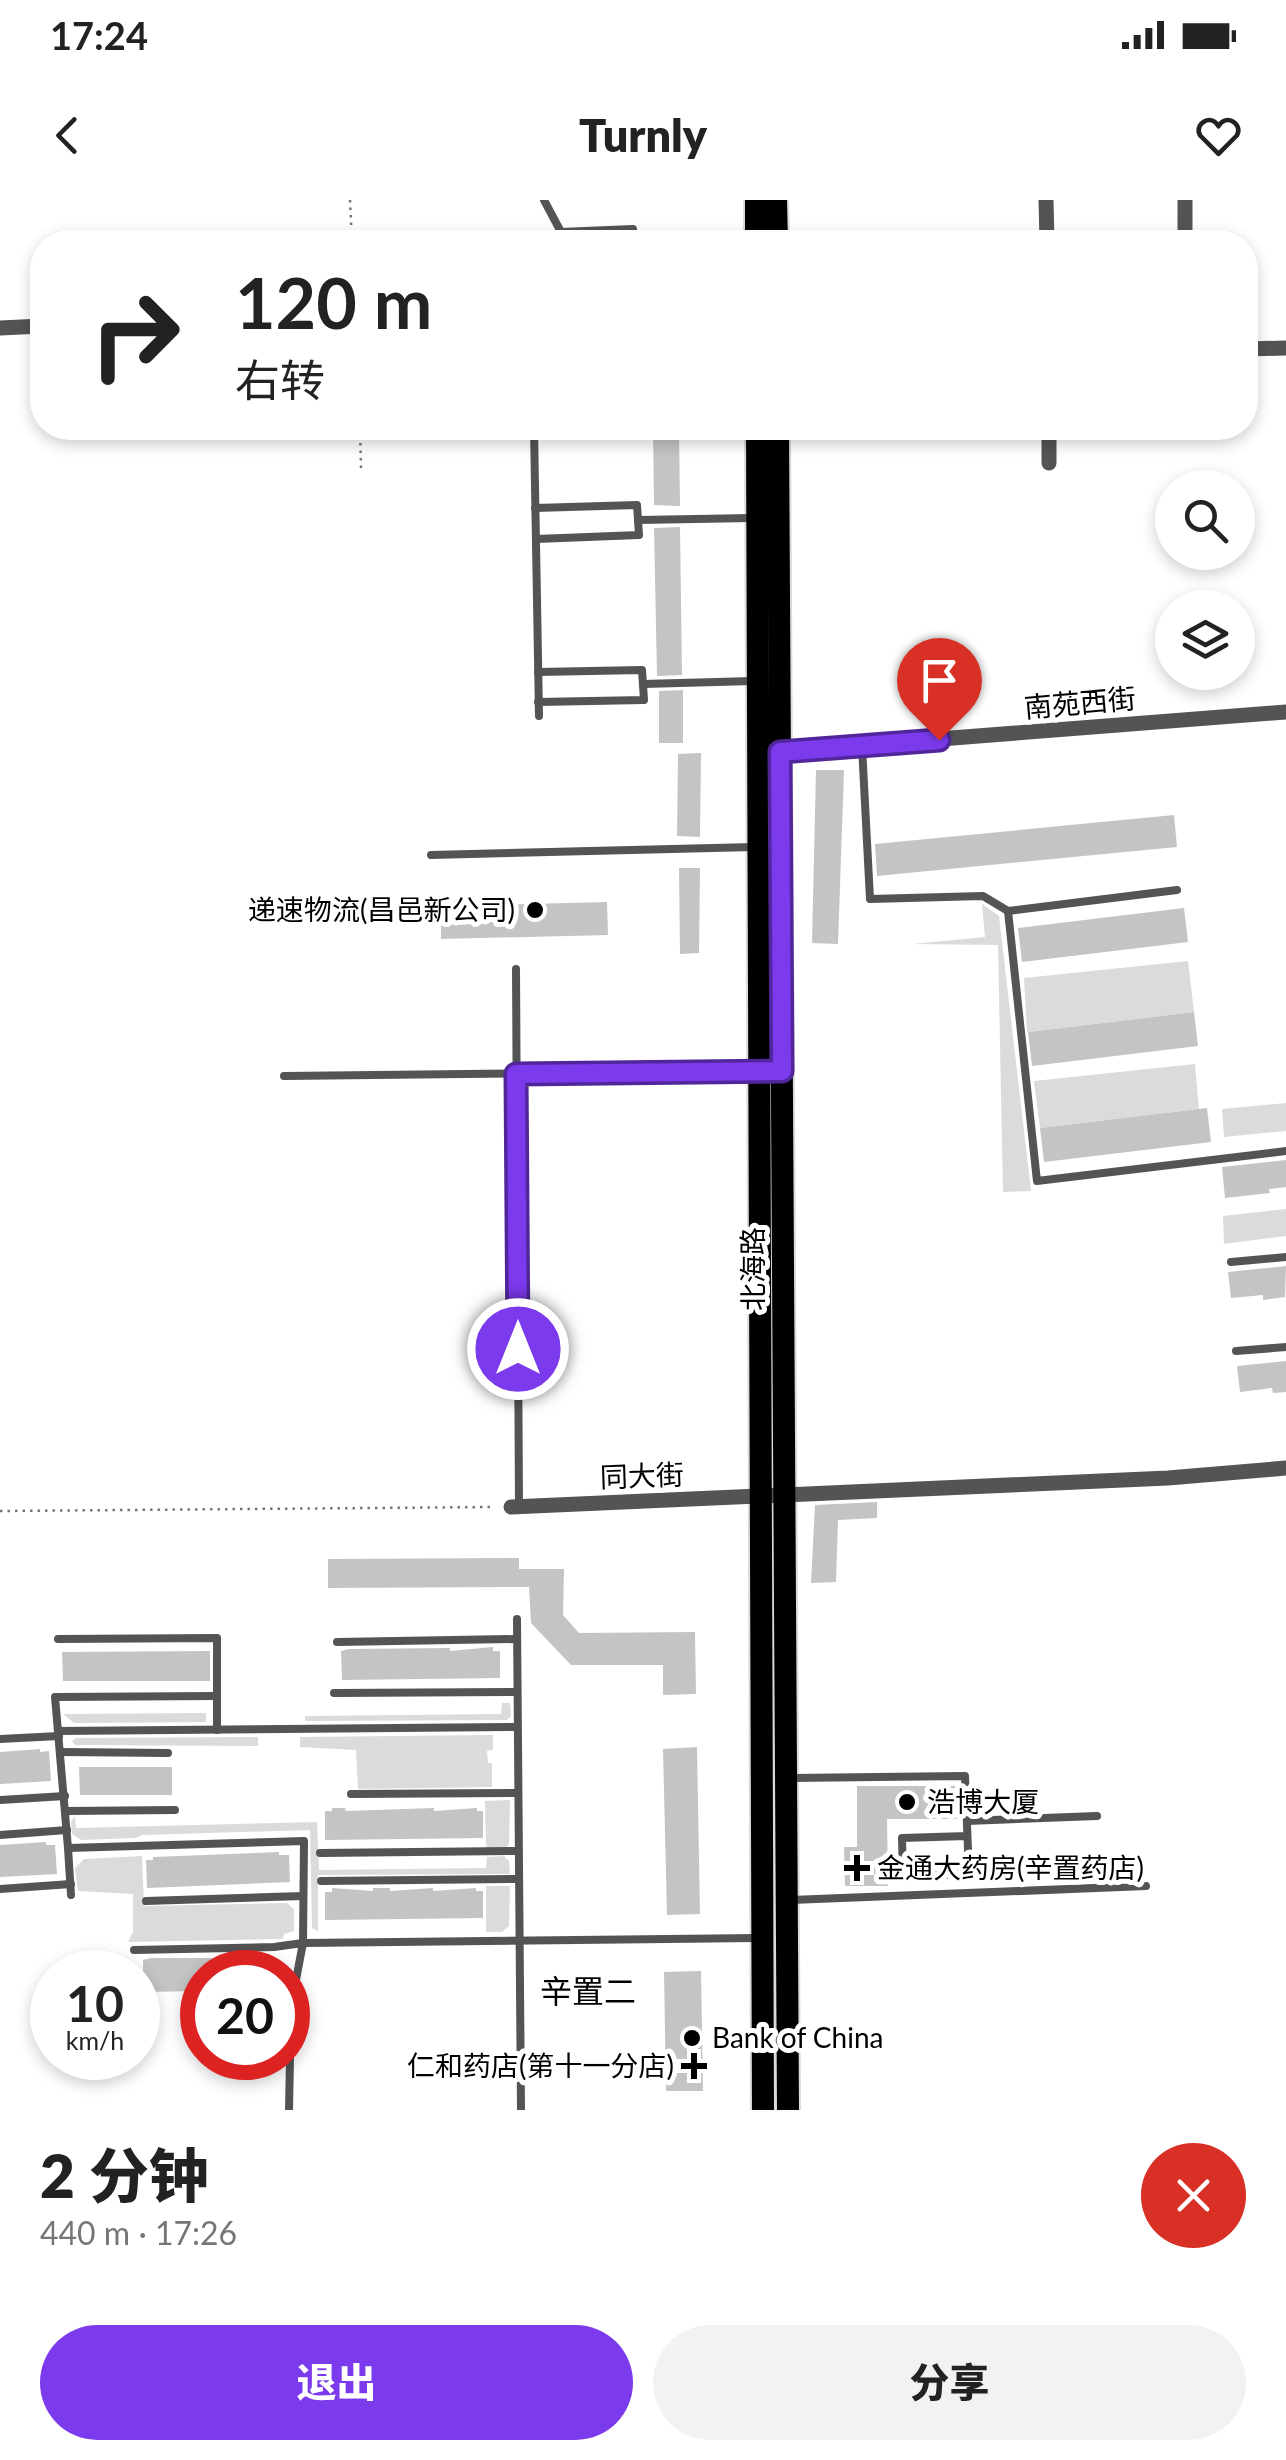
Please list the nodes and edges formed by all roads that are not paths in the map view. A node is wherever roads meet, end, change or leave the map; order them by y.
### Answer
1 (544, 200) edge
2 (756, 200) edge
3 (776, 200) edge
4 (1046, 200) edge
5 (1185, 200) edge
6 (633, 229) dead end
7 (560, 230) edge
8 (606, 230) edge
9 (756, 230) edge
10 (776, 230) edge
11 (1047, 230) edge
12 (1185, 230) edge
13 (30, 327) edge
14 (0, 328) edge
15 (1286, 348) edge
16 (1258, 349) edge
17 (534, 440) edge
18 (756, 440) edge
19 (778, 440) edge
20 (1048, 440) edge
21 (1049, 463) dead end
22 (535, 508) junction
23 (757, 518) junction
24 (638, 520) junction
25 (536, 539) junction
26 (538, 672) junction
27 (758, 682) junction
28 (643, 684) junction
29 (538, 702) junction
30 (1286, 712) edge
31 (539, 716) dead end
32 (862, 746) junction
33 (769, 752) junction
34 (758, 847) junction
35 (431, 855) dead end
36 (1177, 890) dead end
37 (1008, 910) junction
38 (516, 968) dead end
39 (770, 1071) junction
40 (516, 1074) junction
41 (284, 1076) dead end
42 (1286, 1150) edge
43 (1286, 1257) edge
44 (1232, 1262) dead end
45 (1286, 1347) edge
46 (1236, 1351) dead end
47 (1286, 1468) edge
48 (772, 1495) junction
49 (515, 1507) joint
50 (517, 1619) dead end
51 (58, 1638) dead end
52 (517, 1639) junction
53 (337, 1642) dead end
54 (517, 1692) junction
55 (334, 1693) dead end
56 (218, 1696) junction
57 (516, 1727) junction
58 (218, 1730) junction
59 (58, 1734) junction
60 (0, 1740) edge
61 (60, 1752) junction
62 (168, 1753) dead end
63 (786, 1778) junction
64 (517, 1793) junction
65 (351, 1794) dead end
66 (65, 1796) junction
67 (0, 1800) edge
68 (175, 1810) dead end
69 (66, 1811) junction
70 (1097, 1816) dead end
71 (967, 1821) junction
72 (67, 1830) junction
73 (0, 1835) edge
74 (967, 1836) junction
75 (68, 1848) junction
76 (518, 1851) junction
77 (320, 1853) dead end
78 (518, 1879) junction
79 (321, 1881) dead end
80 (1146, 1886) dead end
81 (0, 1888) edge
82 (303, 1896) junction
83 (787, 1900) junction
84 (146, 1901) dead end
85 (762, 1938) junction
86 (787, 1938) junction
87 (518, 1940) junction
88 (303, 1943) junction
89 (134, 1950) dead end
90 (289, 2110) edge
91 (520, 2110) edge
92 (763, 2110) edge
93 (788, 2110) edge

1 - 7 lane
2 - 9 main road
3 - 10 main road
4 - 11 street
5 - 12 street
6 - 8 lane
13 - 14 street
15 - 16 street
17 - 22 lane
18 - 23 main road, 北海路
19 - 33 main road, 北海路
20 - 21 street
22 - 24 lane
22 - 25 lane
23 - 24 lane
23 - 27 main road, 北海路
24 - 25 lane
25 - 26 lane
26 - 28 lane
26 - 29 lane
27 - 28 lane
27 - 33 main road, 北海路
28 - 29 lane
29 - 31 lane
30 - 32 street, 南苑西街
32 - 33 street, 南苑西街
32 - 37 lane
33 - 34 main road, 北海路
33 - 39 main road, 北海路
34 - 35 lane
34 - 39 main road, 北海路
36 - 37 lane
37 - 42 lane
38 - 40 lane
39 - 40 lane
39 - 48 main road, 北海路
40 - 41 lane
40 - 49 lane
43 - 44 lane
45 - 46 lane
47 - 48 street, 同大街
48 - 49 street, 同大街
48 - 63 main road, 北海路
48 - 85 main road, 北海路
50 - 52 lane
51 - 56 lane
52 - 53 lane
52 - 54 lane
54 - 55 lane
54 - 57 lane
56 - 58 lane
56 - 59 lane
57 - 58 lane
57 - 64 lane
58 - 59 lane
59 - 60 lane
59 - 61 lane
61 - 62 lane
61 - 66 lane
63 - 71 lane
63 - 83 main road, 北海路
64 - 65 lane
64 - 76 lane
66 - 67 lane
66 - 69 lane
68 - 69 lane
69 - 72 lane
70 - 71 lane
71 - 74 lane
72 - 73 lane
72 - 75 lane
74 - 74 lane
75 - 81 lane
75 - 82 lane
76 - 77 lane
76 - 78 lane
78 - 79 lane
78 - 87 lane
80 - 83 lane
82 - 84 lane
82 - 88 lane
83 - 86 main road, 北海路
85 - 86 lane
85 - 87 lane
85 - 92 main road, 北海路
86 - 93 main road, 北海路
87 - 88 lane
87 - 91 lane
88 - 89 lane
88 - 90 lane

